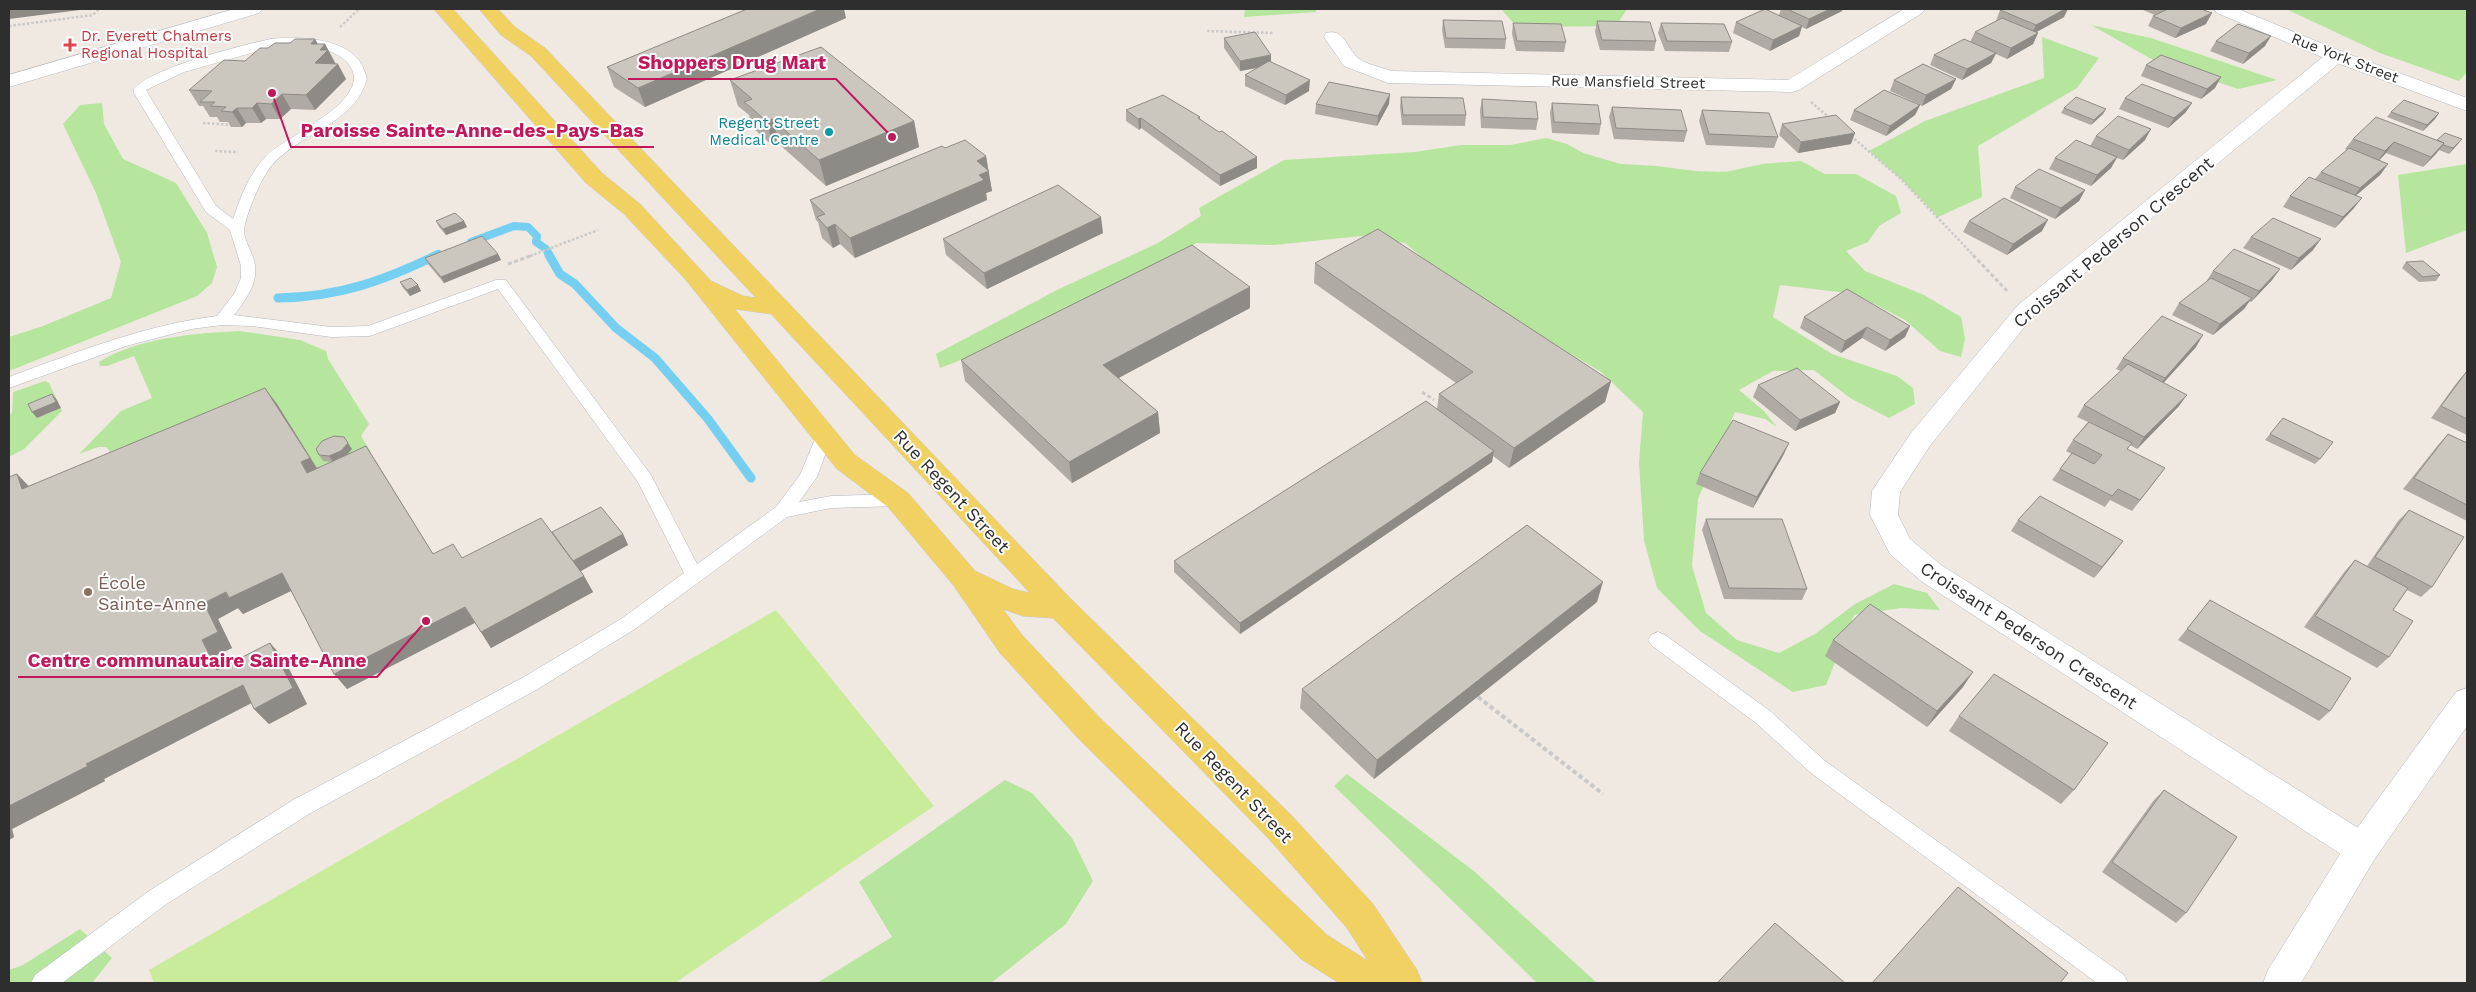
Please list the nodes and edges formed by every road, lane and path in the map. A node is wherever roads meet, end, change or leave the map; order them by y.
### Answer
1 (99, 9) edge
2 (253, 9) edge
3 (359, 9) edge
4 (443, 9) edge
5 (488, 9) edge
6 (1916, 9) edge
7 (2223, 9) edge
8 (9, 26) edge
9 (337, 30) dead end
10 (1207, 31) dead end
11 (1274, 33) dead end
12 (1333, 37) dead end
13 (2336, 56) junction
14 (9, 81) edge
15 (1807, 98) dead end
16 (2467, 105) edge
17 (1834, 122) edge
18 (204, 124) edge
19 (233, 125) edge
20 (1848, 133) edge
21 (762, 137) edge
22 (751, 142) edge
23 (214, 151) dead end
24 (238, 152) dead end
25 (237, 230) junction
26 (598, 230) dead end
27 (536, 253) dead end
28 (694, 275) junction
29 (777, 306) junction
30 (2026, 310) junction
31 (222, 320) junction
32 (9, 383) edge
33 (1422, 392) dead end
34 (1434, 400) dead end
35 (824, 436) junction
36 (898, 500) junction
37 (782, 512) junction
38 (696, 577) junction
39 (964, 578) junction
40 (1060, 606) junction
41 (1658, 640) dead end
42 (1478, 697) edge
43 (2467, 701) edge
44 (1603, 794) dead end
45 (2362, 849) junction
46 (43, 983) edge
47 (1371, 983) edge
48 (1404, 983) edge
49 (2116, 983) edge
50 (2281, 983) edge

1 - 8 path
2 - 14 street
3 - 9 path
4 - 28 main road
5 - 29 main road, Rue Regent Street
6 - 12 street, Rue Mansfield Street
7 - 13 street, Rue York Street
10 - 11 path
13 - 16 street, Rue York Street
13 - 30 street, Croissant Pederson Crescent
15 - 17 path
18 - 19 path
20 - 30 path
21 - 22 path
23 - 24 path
25 - 25 lane
25 - 31 lane
26 - 27 path
28 - 29 main road
28 - 35 main road
29 - 40 main road, Rue Regent Street
30 - 45 street, Croissant Pederson Crescent
31 - 32 lane
31 - 38 lane
33 - 34 path
35 - 36 main road
35 - 37 lane
36 - 37 lane
36 - 39 main road
37 - 38 lane
38 - 46 lane
39 - 40 main road
39 - 47 main road
40 - 48 main road, Rue Regent Street
41 - 49 lane
42 - 44 path
43 - 45 street
45 - 50 street

